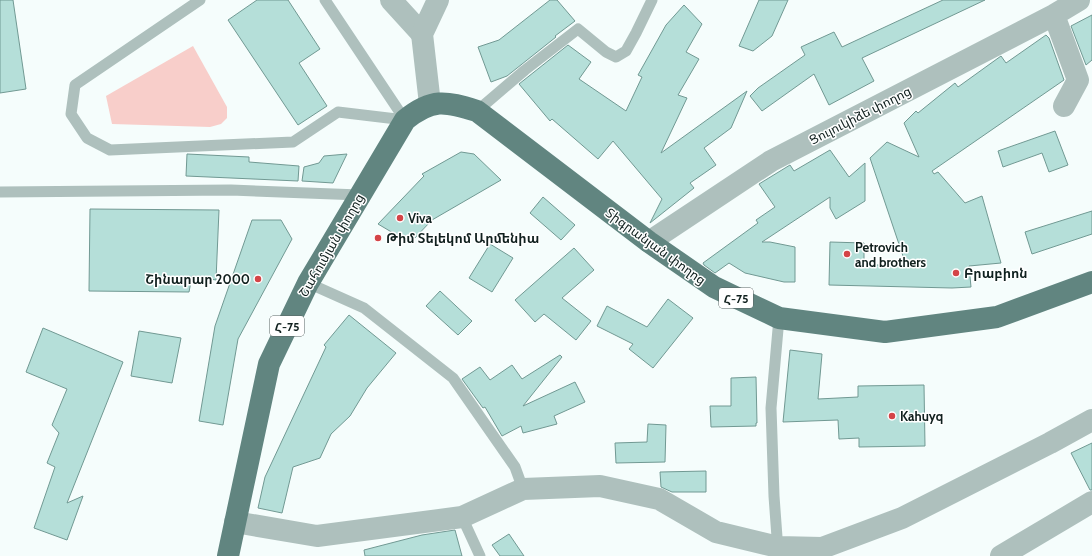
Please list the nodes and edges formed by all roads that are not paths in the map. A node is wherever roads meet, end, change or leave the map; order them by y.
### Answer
1 (200, 0) edge
2 (325, 0) edge
3 (391, 0) edge
4 (438, 0) edge
5 (652, 0) edge
6 (1079, 0) edge
7 (1054, 15) junction
8 (422, 34) junction
9 (430, 104) junction
10 (1064, 106) dead end
11 (476, 111) junction
12 (405, 120) junction
13 (0, 192) edge
14 (360, 195) junction
15 (649, 242) junction
16 (1092, 282) edge
17 (308, 283) junction
18 (779, 318) junction
19 (1092, 420) edge
20 (523, 489) junction
21 (1092, 502) edge
22 (462, 517) junction
23 (235, 522) junction
24 (778, 551) edge
25 (228, 556) edge
26 (480, 556) edge
27 (1001, 556) edge

1 - 12 lane
2 - 12 lane
3 - 8 street
4 - 8 street
5 - 11 lane
6 - 7 street, Ցուլուկիձե փողոց
7 - 10 street
7 - 15 street, Ցուլուկիձե փողոց
8 - 9 street
9 - 11 highway, Տիգրանյան փողոց / Հ-75
9 - 12 highway, Շահումյան փողոց / Հ-75
11 - 15 highway, Տիգրանյան փողոց / Հ-75
12 - 14 highway, Շահումյան փողոց / Հ-75
13 - 14 lane
14 - 17 highway, Շահումյան փողոց / Հ-75
15 - 18 highway, Տիգրանյան փողոց / Հ-75
16 - 18 highway, Տիգրանյան փողոց / Հ-75
17 - 20 lane
17 - 23 highway, Շահումյան փողոց / Հ-75
18 - 24 lane
19 - 24 street
20 - 22 street
20 - 24 street
21 - 27 street
22 - 23 street
22 - 26 lane
23 - 25 highway, Շահումյան փողոց / Հ-75

